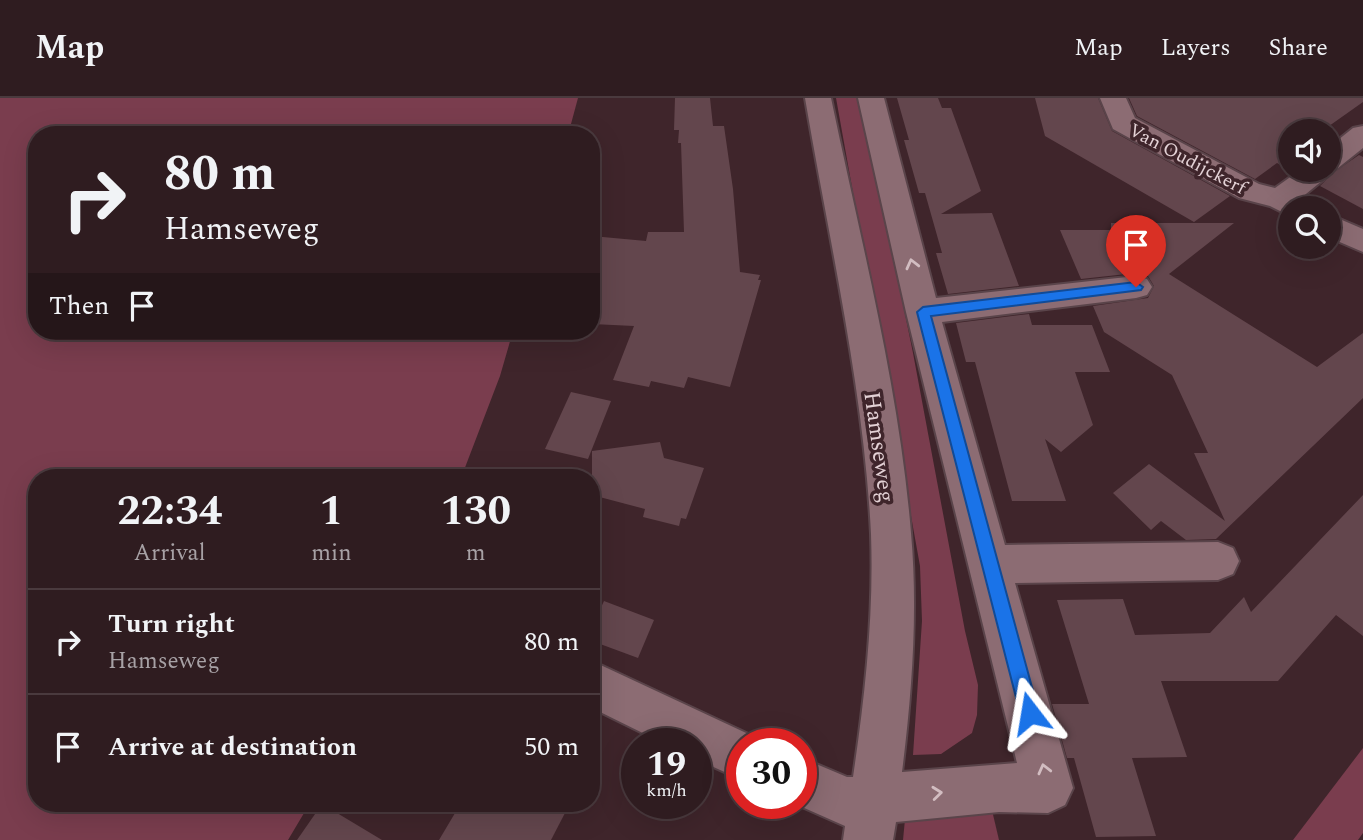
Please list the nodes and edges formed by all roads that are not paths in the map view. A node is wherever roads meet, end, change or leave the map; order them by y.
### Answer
1 (818, 98) edge
2 (871, 98) edge
3 (1113, 98) edge
4 (1363, 134) edge
5 (1341, 152) edge
6 (1308, 182) edge
7 (1296, 196) edge
8 (1278, 200) edge
9 (1341, 231) edge
10 (1363, 242) edge
11 (1136, 287) dead end
12 (923, 312) junction
13 (1218, 561) dead end
14 (992, 564) junction
15 (600, 688) edge
16 (726, 748) edge
17 (817, 789) edge
18 (871, 820) edge

1 - 18 street, Hamseweg
12 -> 2 street
3 - 8 street, Van Oudijckerf
4 - 5 street
6 - 7 street
9 - 10 street
11 - 12 street
12 - 14 street
13 - 14 street
18 -> 14 street
15 - 16 street
17 - 18 street

